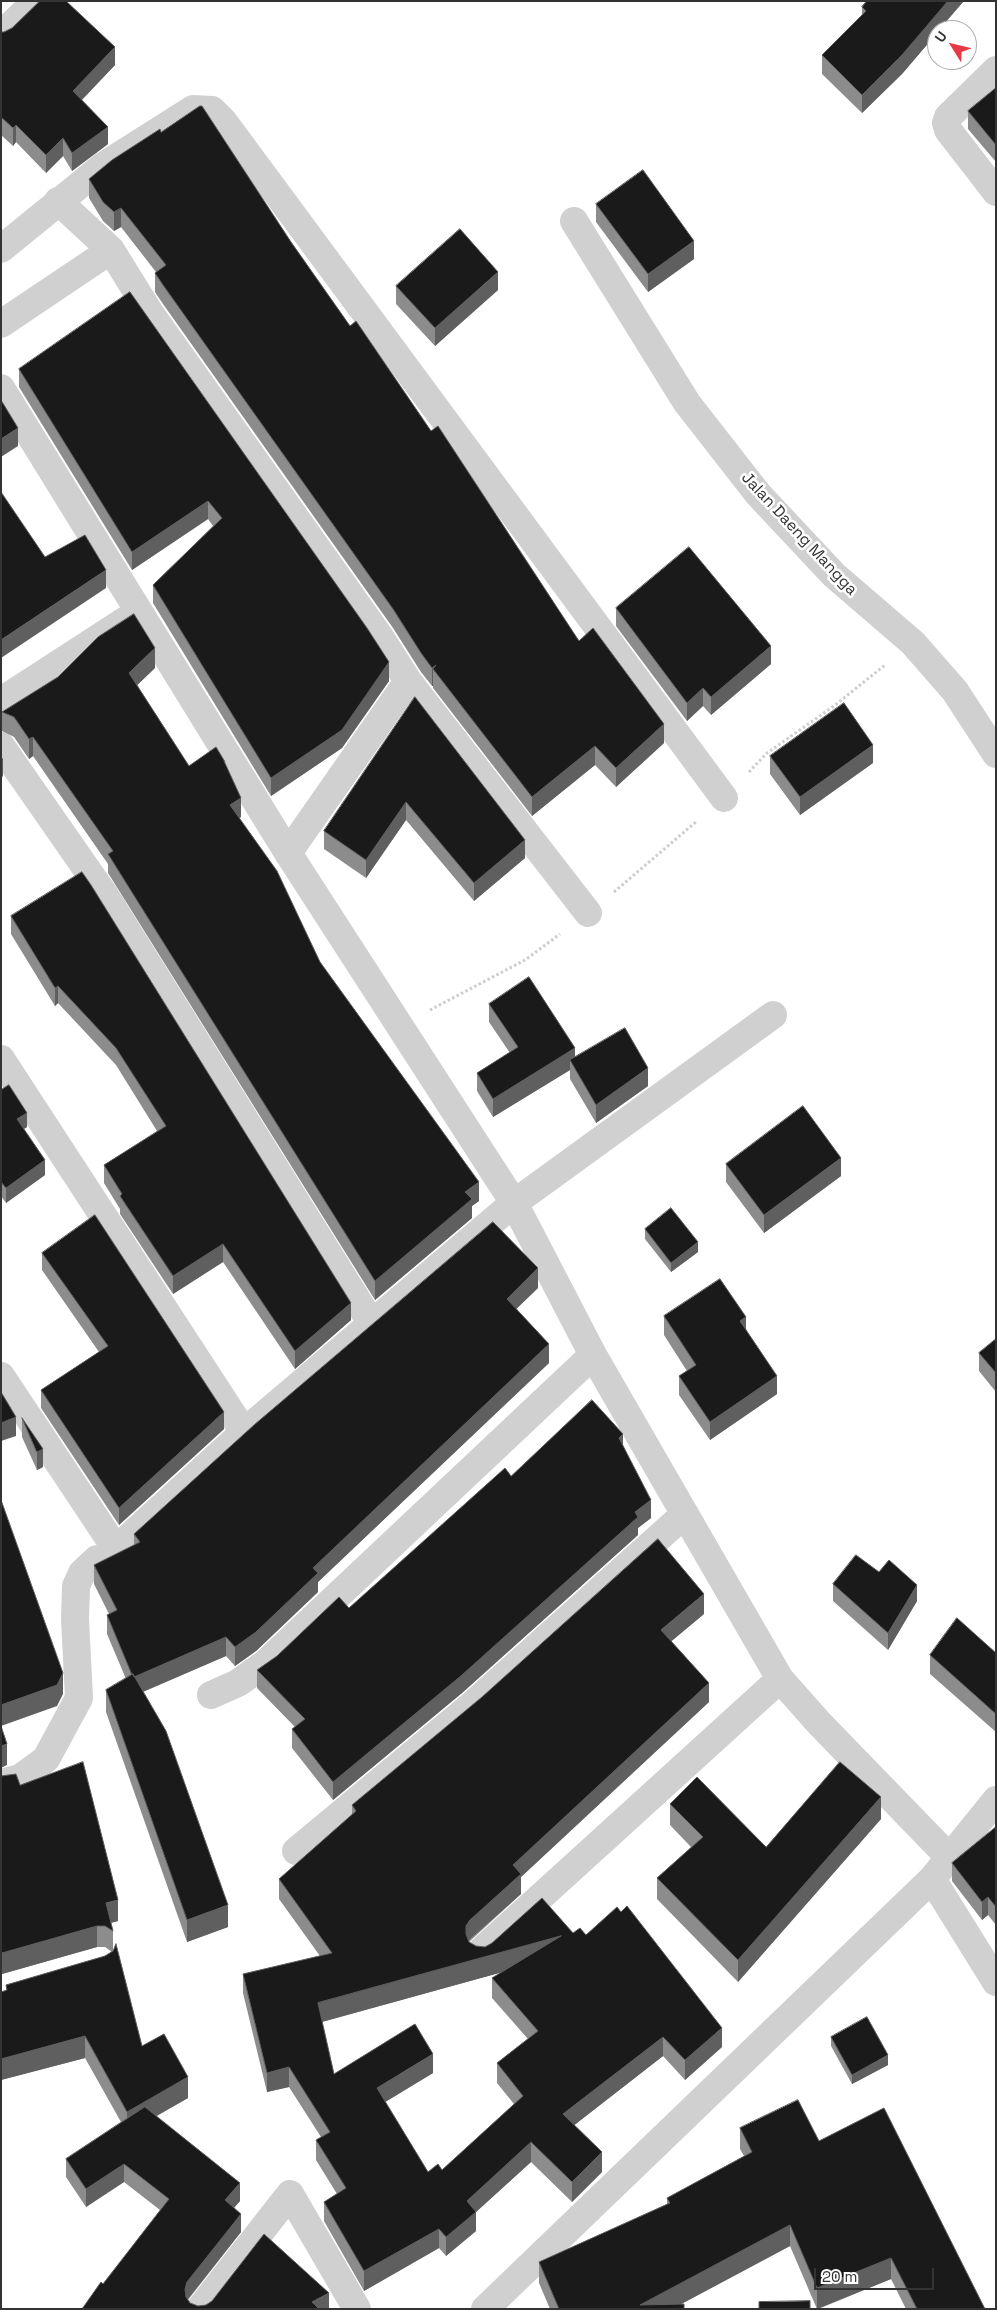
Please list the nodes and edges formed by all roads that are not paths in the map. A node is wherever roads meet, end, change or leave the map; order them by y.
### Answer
1 (36, 1) edge
2 (1, 34) edge
3 (996, 70) edge
4 (996, 192) edge
5 (58, 201) junction
6 (574, 221) dead end
7 (1, 249) edge
8 (111, 250) junction
9 (1, 324) edge
10 (1, 388) edge
11 (140, 611) junction
12 (408, 681) junction
13 (1, 701) edge
14 (1, 746) edge
15 (996, 754) edge
16 (724, 798) road end
17 (288, 852) junction
18 (588, 913) dead end
19 (773, 1015) dead end
20 (1, 1059) edge
21 (514, 1203) junction
22 (372, 1324) junction
23 (594, 1356) junction
24 (1, 1376) edge
25 (244, 1432) junction
26 (684, 1514) junction
27 (97, 1559) dead end
28 (780, 1679) junction
29 (211, 1695) dead end
30 (1, 1783) edge
31 (996, 1800) edge
32 (296, 1851) dead end
33 (948, 1856) junction
34 (932, 1879) junction
35 (481, 1951) edge
36 (996, 1982) edge
37 (200, 2309) edge
38 (357, 2309) edge
39 (485, 2309) edge

1 - 2 street
3 - 4 street
5 - 7 street
5 - 8 street
5 - 16 street
6 - 15 street, Jalan Daeng Mangga
8 - 9 street
8 - 12 street
10 - 11 street
11 - 13 street
11 - 17 street
12 - 17 street
12 - 18 street
14 - 22 street
17 - 21 street
19 - 21 street
20 - 25 street
21 - 22 street
21 - 23 street
22 - 25 street
23 - 26 street
23 - 29 street
24 - 25 street
26 - 28 street
26 - 32 street
27 - 30 street
28 - 33 street
28 - 35 street
31 - 33 street
33 - 34 street
34 - 36 street
34 - 39 street
37 - 38 street

